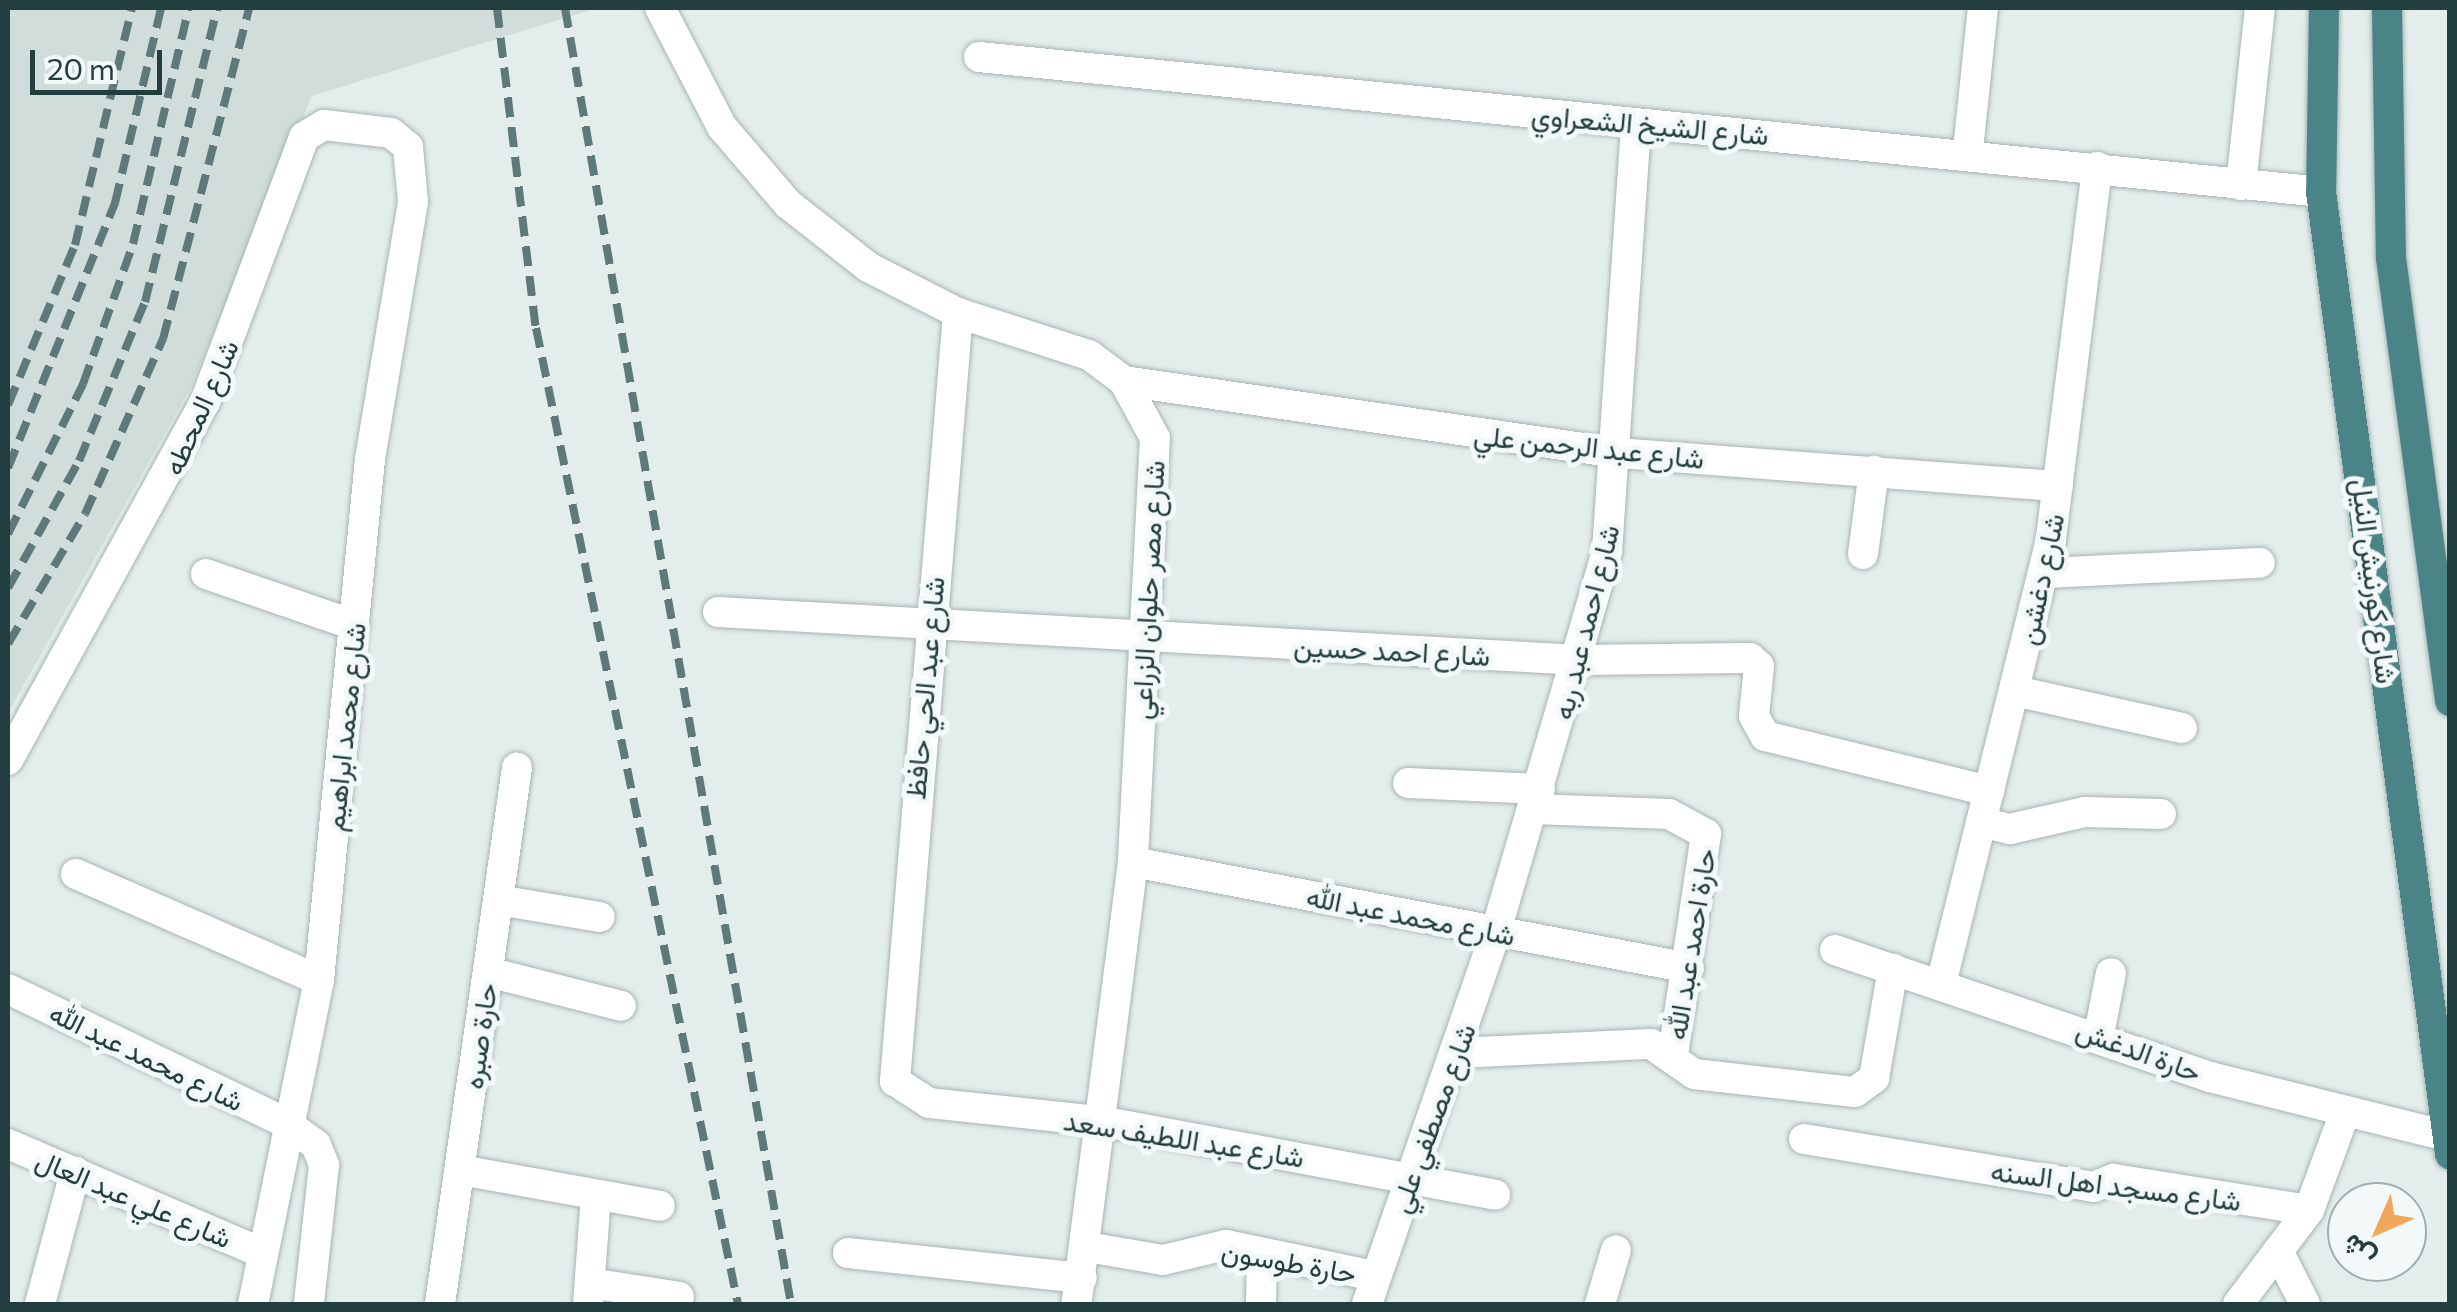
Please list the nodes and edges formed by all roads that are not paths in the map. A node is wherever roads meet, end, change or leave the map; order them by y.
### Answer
1 (660, 8) edge
2 (1983, 8) edge
3 (2260, 8) edge
4 (2324, 8) edge
5 (2387, 8) edge
6 (979, 57) dead end
7 (1636, 124) junction
8 (408, 147) joint
9 (1968, 150) junction
10 (2097, 167) junction
11 (2241, 185) junction
12 (2322, 192) junction
13 (958, 313) junction
14 (1124, 380) junction
15 (1618, 453) junction
16 (1874, 471) junction
17 (2058, 486) junction
18 (1863, 554) dead end
19 (2260, 563) dead end
20 (2044, 573) junction
21 (206, 574) dead end
22 (718, 612) dead end
23 (930, 624) junction
24 (354, 626) junction
25 (1144, 636) junction
26 (1580, 660) junction
27 (2015, 691) junction
28 (2450, 701) edge
29 (2182, 728) dead end
30 (8, 760) edge
31 (517, 768) dead end
32 (1408, 784) dead end
33 (1989, 791) junction
34 (1537, 799) junction
35 (2161, 814) dead end
36 (1981, 822) junction
37 (1132, 862) junction
38 (76, 874) dead end
39 (498, 900) junction
40 (600, 918) dead end
41 (1496, 931) junction
42 (1834, 950) dead end
43 (1688, 968) junction
44 (1893, 969) junction
45 (488, 972) junction
46 (2111, 973) dead end
47 (319, 980) junction
48 (1941, 984) junction
49 (8, 989) edge
50 (621, 1006) dead end
51 (2099, 1034) junction
52 (1457, 1053) junction
53 (1673, 1054) junction
54 (891, 1063) joint
55 (2344, 1115) junction
56 (1106, 1122) junction
57 (286, 1123) junction
58 (1804, 1140) dead end
59 (8, 1144) edge
60 (2448, 1145) edge
61 (460, 1170) junction
62 (75, 1172) junction
63 (1411, 1177) junction
64 (596, 1195) junction
65 (1495, 1196) dead end
66 (660, 1206) dead end
67 (2309, 1210) junction
68 (1086, 1247) junction
69 (1616, 1250) dead end
70 (2278, 1250) junction
71 (260, 1252) junction
72 (848, 1253) dead end
73 (1262, 1253) junction
74 (1371, 1290) edge
75 (1079, 1291) edge
76 (589, 1294) edge
77 (679, 1297) dead end
78 (40, 1304) edge
79 (253, 1304) edge
80 (309, 1304) edge
81 (440, 1304) edge
82 (1261, 1304) edge
83 (1600, 1304) edge
84 (2238, 1304) edge
85 (2305, 1304) edge

1 - 13 street, شارع مصر حلوان الزراعي
2 - 9 street
3 - 11 street
4 - 12 highway, شارع كورنيش النيل
5 - 28 highway, شارع كورنيش النيل
6 - 7 street, شارع الشيخ الشعراوي
7 - 9 street, شارع الشيخ الشعراوي
7 - 15 street, شارع احمد عبد ربه
8 - 24 street, شارع محمد ابراهيم
8 - 30 street, شارع المحطه
9 - 10 street, شارع الشيخ الشعراوي
10 - 11 street, شارع الشيخ الشعراوي
10 - 17 street, شارع دغشن
11 - 12 street, شارع الشيخ الشعراوي
12 - 60 highway, شارع كورنيش النيل
13 - 14 street, شارع مصر حلوان الزراعي
13 - 23 street, شارع عبد الحي حافظ
14 - 15 street, شارع عبد الرحمن علي
14 - 25 street, شارع مصر حلوان الزراعي
15 - 16 street, شارع عبد الرحمن علي
15 - 26 street, شارع احمد عبد ربه
16 - 17 street, شارع عبد الرحمن علي
16 - 18 street
17 - 20 street, شارع دغشن
19 - 20 street
20 - 27 street, شارع دغشن
21 - 24 street
22 - 23 street, شارع احمد حسين
23 - 25 street, شارع احمد حسين
23 - 54 street, شارع عبد الحي حافظ
24 - 47 street, شارع محمد ابراهيم
25 - 26 street, شارع احمد حسين
25 - 37 street, شارع مصر حلوان الزراعي
26 - 33 street, شارع احمد حسين
26 - 34 street, شارع احمد عبد ربه
27 - 29 street
27 - 33 street, شارع دغشن
31 - 39 street, حارة صبره
32 - 34 street, حارة احمد عبد الله
33 - 36 street, شارع دغشن
34 - 41 street, شارع احمد عبد ربه
34 - 43 street, حارة احمد عبد الله
35 - 36 street
36 - 48 street, شارع دغشن
37 - 41 street, شارع محمد عبد الله
37 - 56 street, شارع مصر حلوان الزراعي
38 - 47 street
39 - 40 street
39 - 45 street, حارة صبره
41 - 43 street, شارع محمد عبد الله
41 - 52 street, شارع مصطفي علي
42 - 44 street, حارة الدغش
43 - 53 street, حارة احمد عبد الله
44 - 48 street, حارة الدغش
44 - 53 street
45 - 50 street
45 - 61 street, حارة صبره
46 - 51 street
47 - 57 street, شارع محمد ابراهيم
48 - 51 street, حارة الدغش
49 - 57 street, شارع محمد عبد الله
51 - 55 street, حارة الدغش
52 - 53 street
52 - 63 street, شارع مصطفي علي
54 - 56 street, شارع عبد اللطيف سعد
55 - 60 street, حارة الدغش
55 - 67 street
56 - 63 street, شارع عبد اللطيف سعد
56 - 68 street, شارع مصر حلوان الزراعي
57 - 71 street, شارع محمد ابراهيم
57 - 80 street, شارع محمد عبد الله
58 - 67 street, شارع مسجد اهل السنه
59 - 62 street, شارع علي عبد العال
61 - 64 street
61 - 81 street, حارة صبره
62 - 71 street, شارع علي عبد العال
62 - 78 street
63 - 65 street, شارع عبد اللطيف سعد
63 - 74 street, شارع مصطفي علي
64 - 66 street
64 - 76 street
67 - 70 street
68 - 73 street, حارة طوسون
68 - 75 street, شارع مصر حلوان الزراعي
69 - 83 street
70 - 84 street
70 - 85 street
71 - 79 street, شارع محمد ابراهيم
72 - 75 street
73 - 74 street, حارة طوسون
73 - 82 street
76 - 77 street

